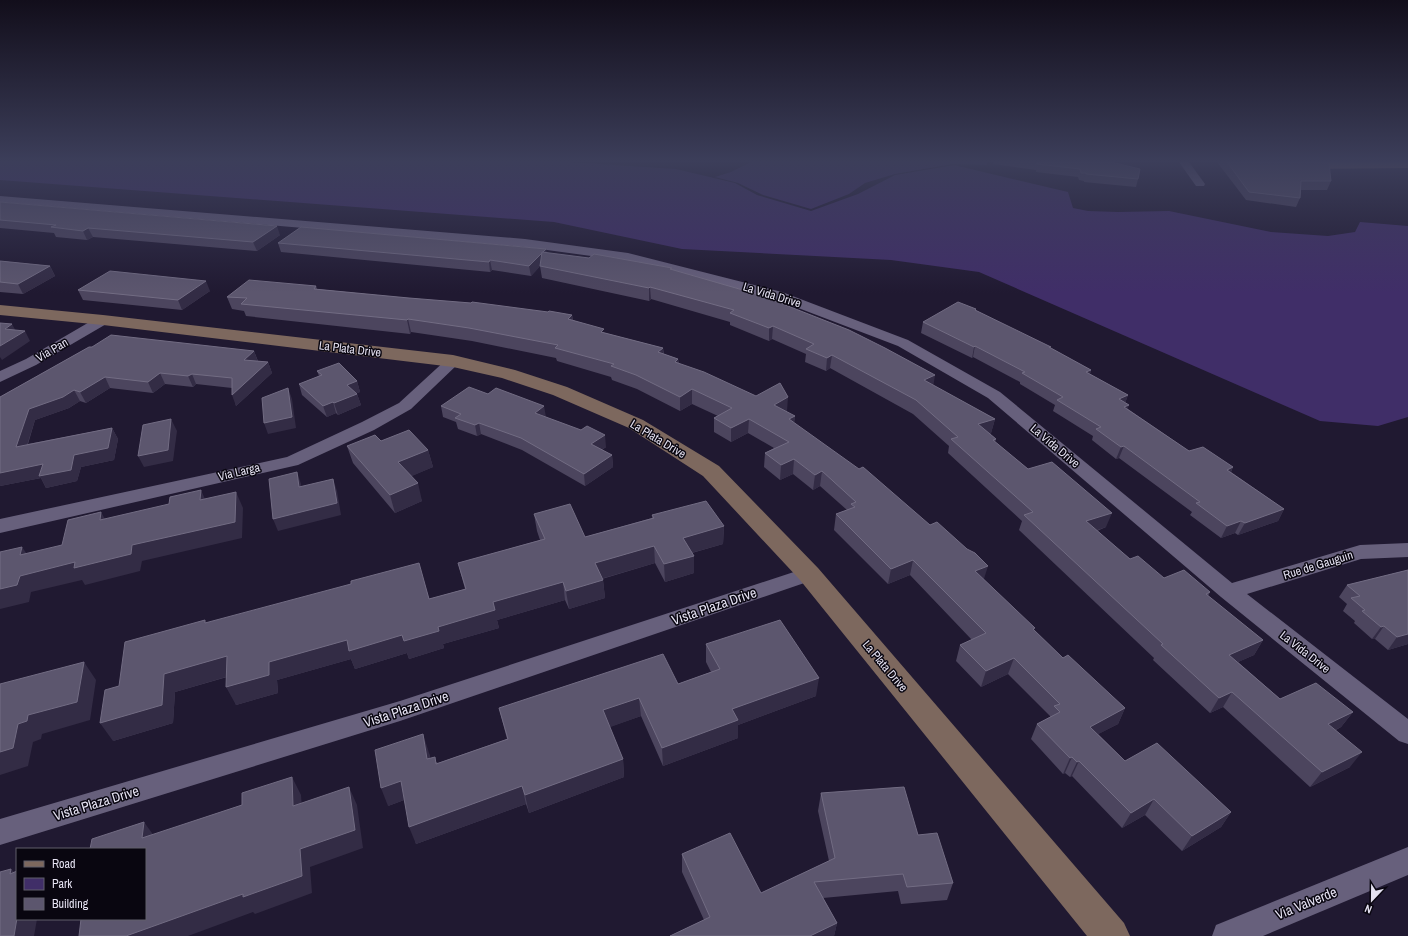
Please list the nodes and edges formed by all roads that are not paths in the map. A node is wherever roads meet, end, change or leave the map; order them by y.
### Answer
1 (80, 206) edge
2 (0, 310) edge
3 (103, 320) junction
4 (453, 361) junction
5 (0, 377) edge
6 (0, 526) edge
7 (1408, 550) edge
8 (809, 574) junction
9 (1229, 592) junction
10 (1408, 733) edge
11 (0, 832) edge
12 (1408, 861) edge
13 (1111, 936) edge
14 (1227, 936) edge

1 - 9 street, La Vida Drive
2 - 3 street, La Plata Drive
3 - 4 street, La Plata Drive
3 - 5 street, Via Pan
4 - 6 street, Via Larga
4 - 8 street, La Plata Drive
7 - 9 street, Rue de Gauguin
8 - 11 street, Vista Plaza Drive
8 - 13 street, La Plata Drive
9 - 10 street, La Vida Drive
12 - 14 street, Via Valverde

